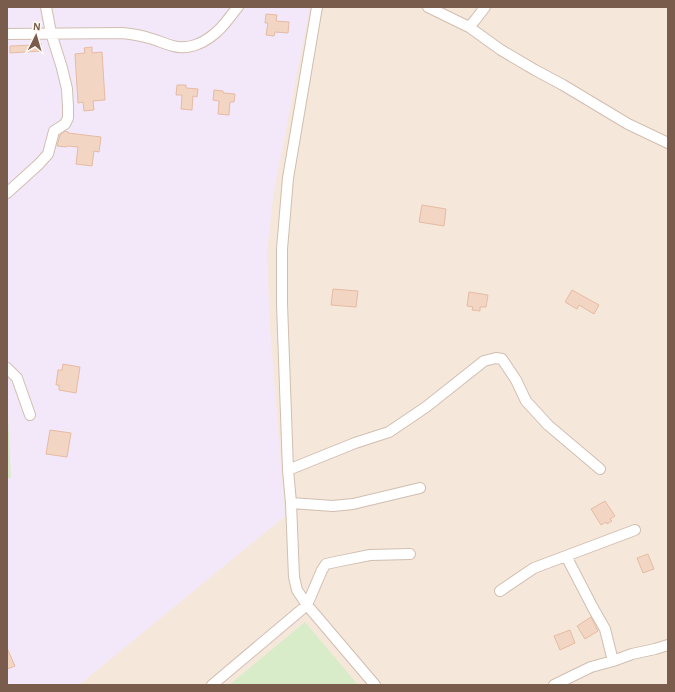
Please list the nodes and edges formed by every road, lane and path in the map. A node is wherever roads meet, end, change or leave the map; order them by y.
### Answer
1 (46, 7) edge
2 (238, 7) edge
3 (317, 7) edge
4 (428, 7) edge
5 (484, 7) edge
6 (469, 27) junction
7 (51, 33) junction
8 (7, 34) edge
9 (668, 143) edge
10 (7, 193) edge
11 (7, 368) edge
12 (30, 415) dead end
13 (600, 469) dead end
14 (288, 470) junction
15 (420, 488) dead end
16 (291, 503) junction
17 (635, 530) dead end
18 (410, 554) dead end
19 (566, 556) junction
20 (500, 591) dead end
21 (308, 605) junction
22 (668, 645) edge
23 (613, 661) junction
24 (212, 685) edge
25 (375, 685) edge
26 (554, 685) edge

1 - 7 street
2 - 7 street
3 - 14 street
4 - 6 street
5 - 6 street
6 - 9 street
7 - 8 street
7 - 10 street
11 - 12 street
13 - 14 street
14 - 16 street
15 - 16 street
16 - 21 street
17 - 19 street
18 - 21 street
19 - 20 street
19 - 23 street
21 - 24 street
21 - 25 street
22 - 23 street
23 - 26 street

